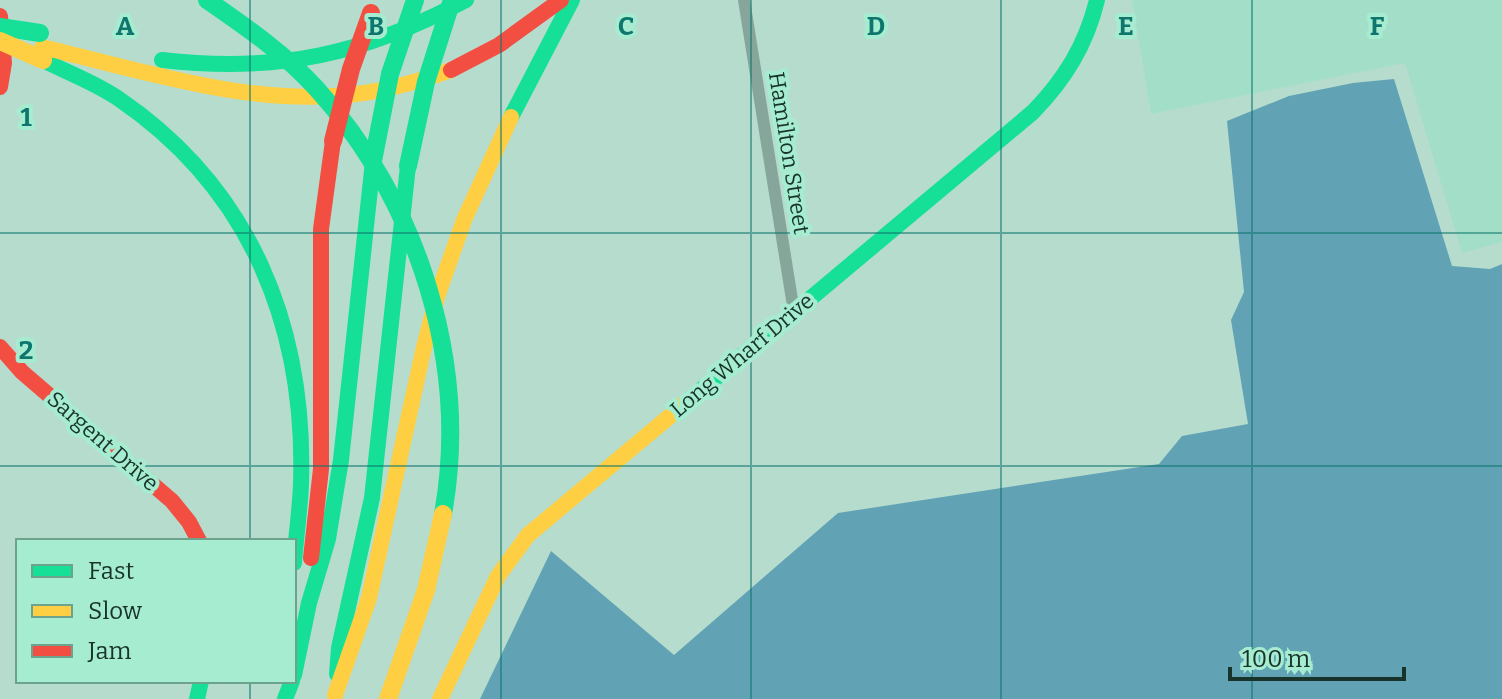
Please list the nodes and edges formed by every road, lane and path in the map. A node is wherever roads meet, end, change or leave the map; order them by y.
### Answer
1 (207, 0) edge
2 (415, 0) edge
3 (452, 0) edge
4 (466, 0) edge
5 (561, 0) edge
6 (572, 0) edge
7 (744, 0) edge
8 (1097, 0) edge
9 (374, 7) edge
10 (0, 16) edge
11 (0, 27) edge
12 (0, 38) edge
13 (42, 47) junction
14 (0, 87) edge
15 (794, 312) junction
16 (0, 347) edge
17 (198, 539) edge
18 (296, 541) edge
19 (309, 603) junction
20 (296, 665) edge
21 (334, 697) edge
22 (388, 699) edge
23 (440, 699) edge

1 - 22 main road, bridge
2 - 19 main road, bridge
3 - 21 main road, bridge
4 - 13 main road
5 - 13 main road
6 - 21 main road
7 - 15 street, Hamilton Street
8 - 15 main road, Long Wharf Drive
9 - 19 main road, bridge
10 - 14 main road
11 - 13 main road, bridge
12 - 13 main road, bridge
13 - 18 main road
15 - 23 main road, Long Wharf Drive
16 - 17 main road, Sargent Drive
19 - 20 main road

